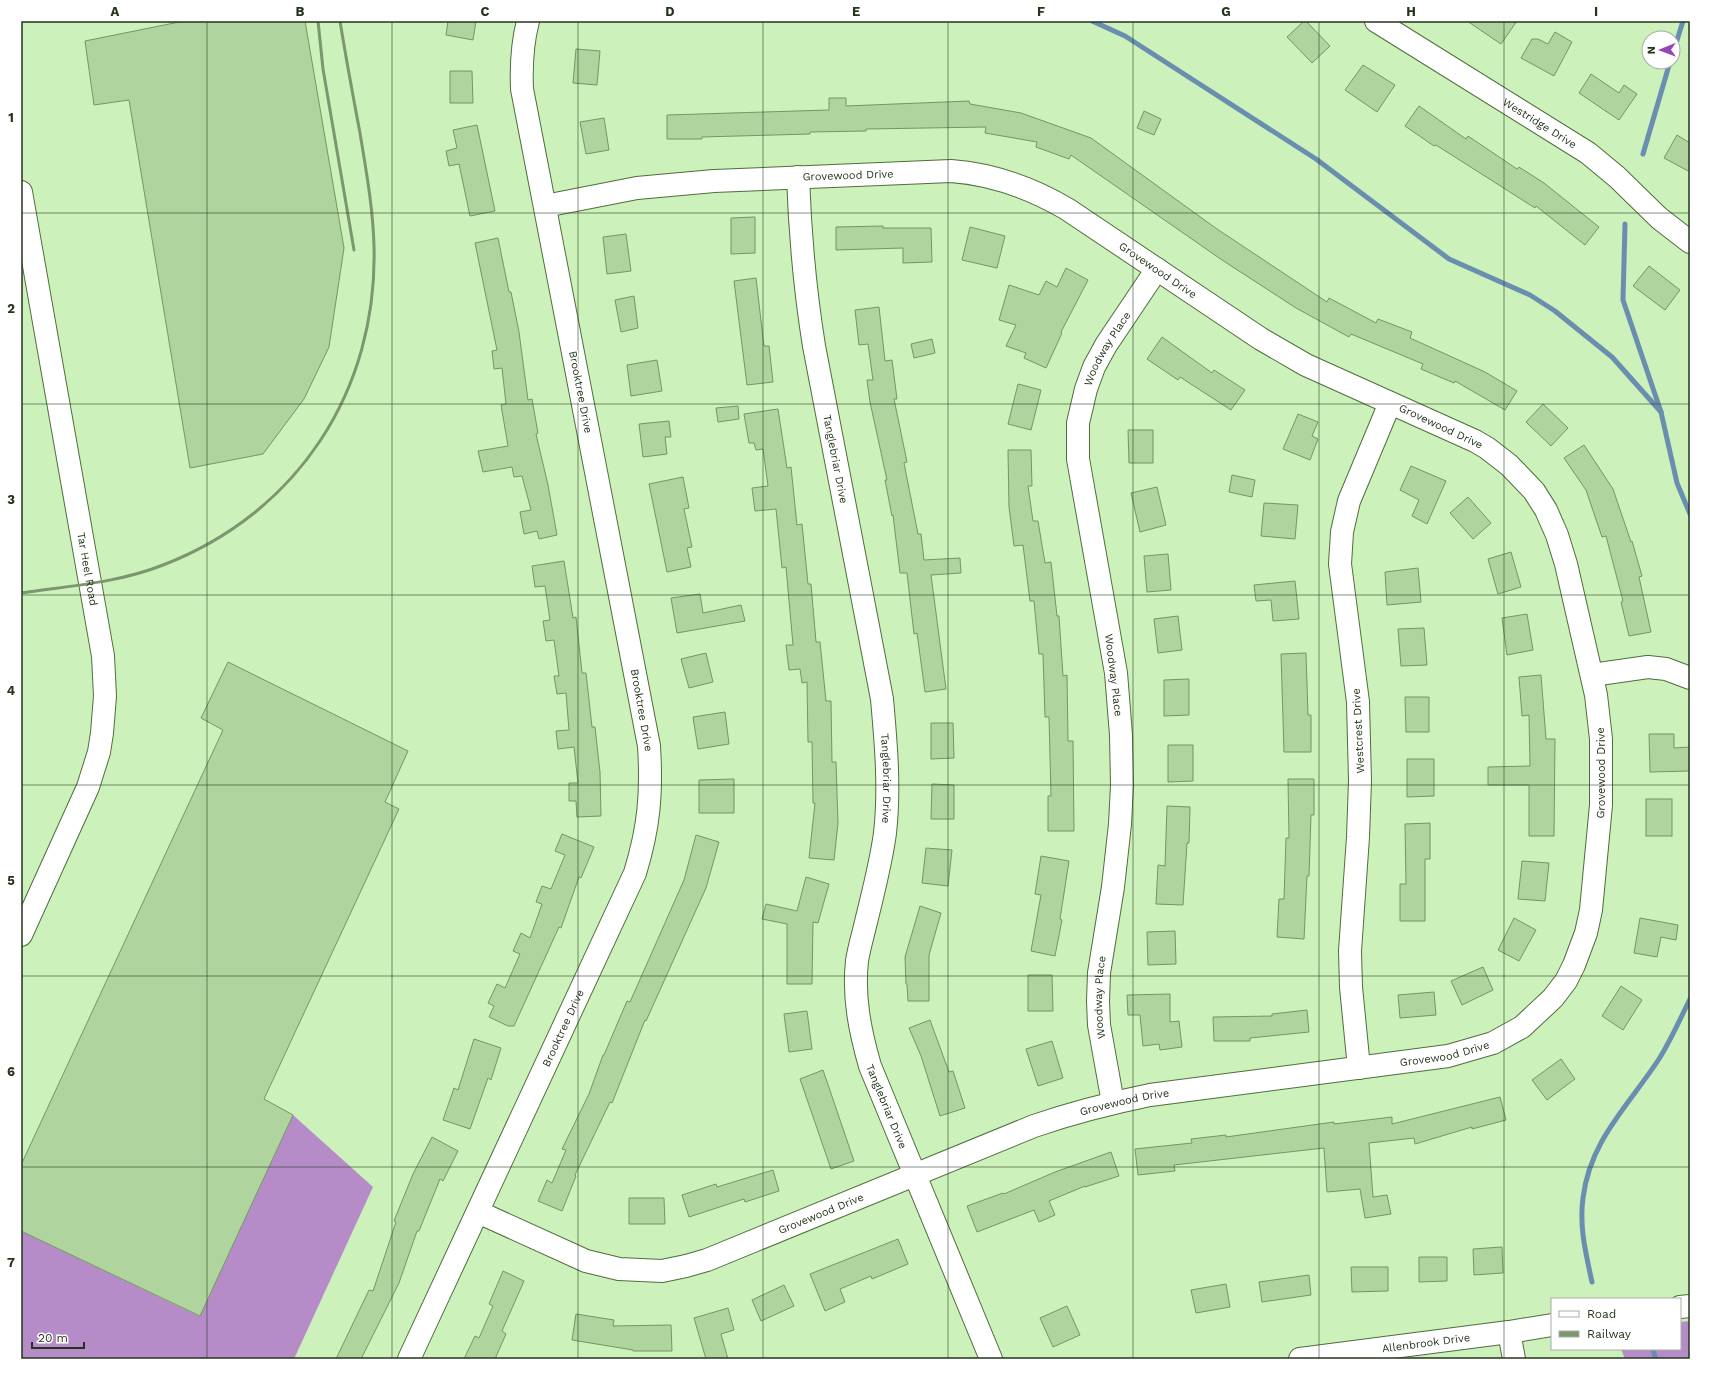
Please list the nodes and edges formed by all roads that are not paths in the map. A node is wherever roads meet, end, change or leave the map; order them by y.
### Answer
1 (528, 21) edge
2 (1376, 21) edge
3 (798, 177) junction
4 (21, 192) edge
5 (545, 206) junction
6 (1690, 242) edge
7 (1158, 269) junction
8 (1390, 403) junction
9 (1592, 676) junction
10 (1690, 678) edge
11 (21, 935) edge
12 (1359, 1068) junction
13 (1113, 1103) junction
14 (916, 1175) junction
15 (478, 1212) junction
16 (1551, 1325) edge
17 (1508, 1332) junction
18 (409, 1359) edge
19 (991, 1359) edge
20 (1300, 1359) edge
21 (1514, 1359) edge

1 - 5 street, Brooktree Drive
2 - 6 street, Westridge Drive
3 - 5 street, Grovewood Drive
3 - 7 street, Grovewood Drive
3 - 14 street, Tanglebriar Drive
4 - 11 street, Tar Heel Road
5 - 15 street, Brooktree Drive
7 - 8 street, Grovewood Drive
7 - 13 street, Woodway Place
8 - 9 street, Grovewood Drive
8 - 12 street, Westcrest Drive
9 - 10 street
9 - 12 street, Grovewood Drive
12 - 13 street, Grovewood Drive
13 - 14 street, Grovewood Drive
14 - 15 street, Grovewood Drive
14 - 19 street, Tanglebriar Drive
15 - 18 street, Brooktree Drive
16 - 17 street, Allenbrook Drive
17 - 20 street, Allenbrook Drive
17 - 21 street

